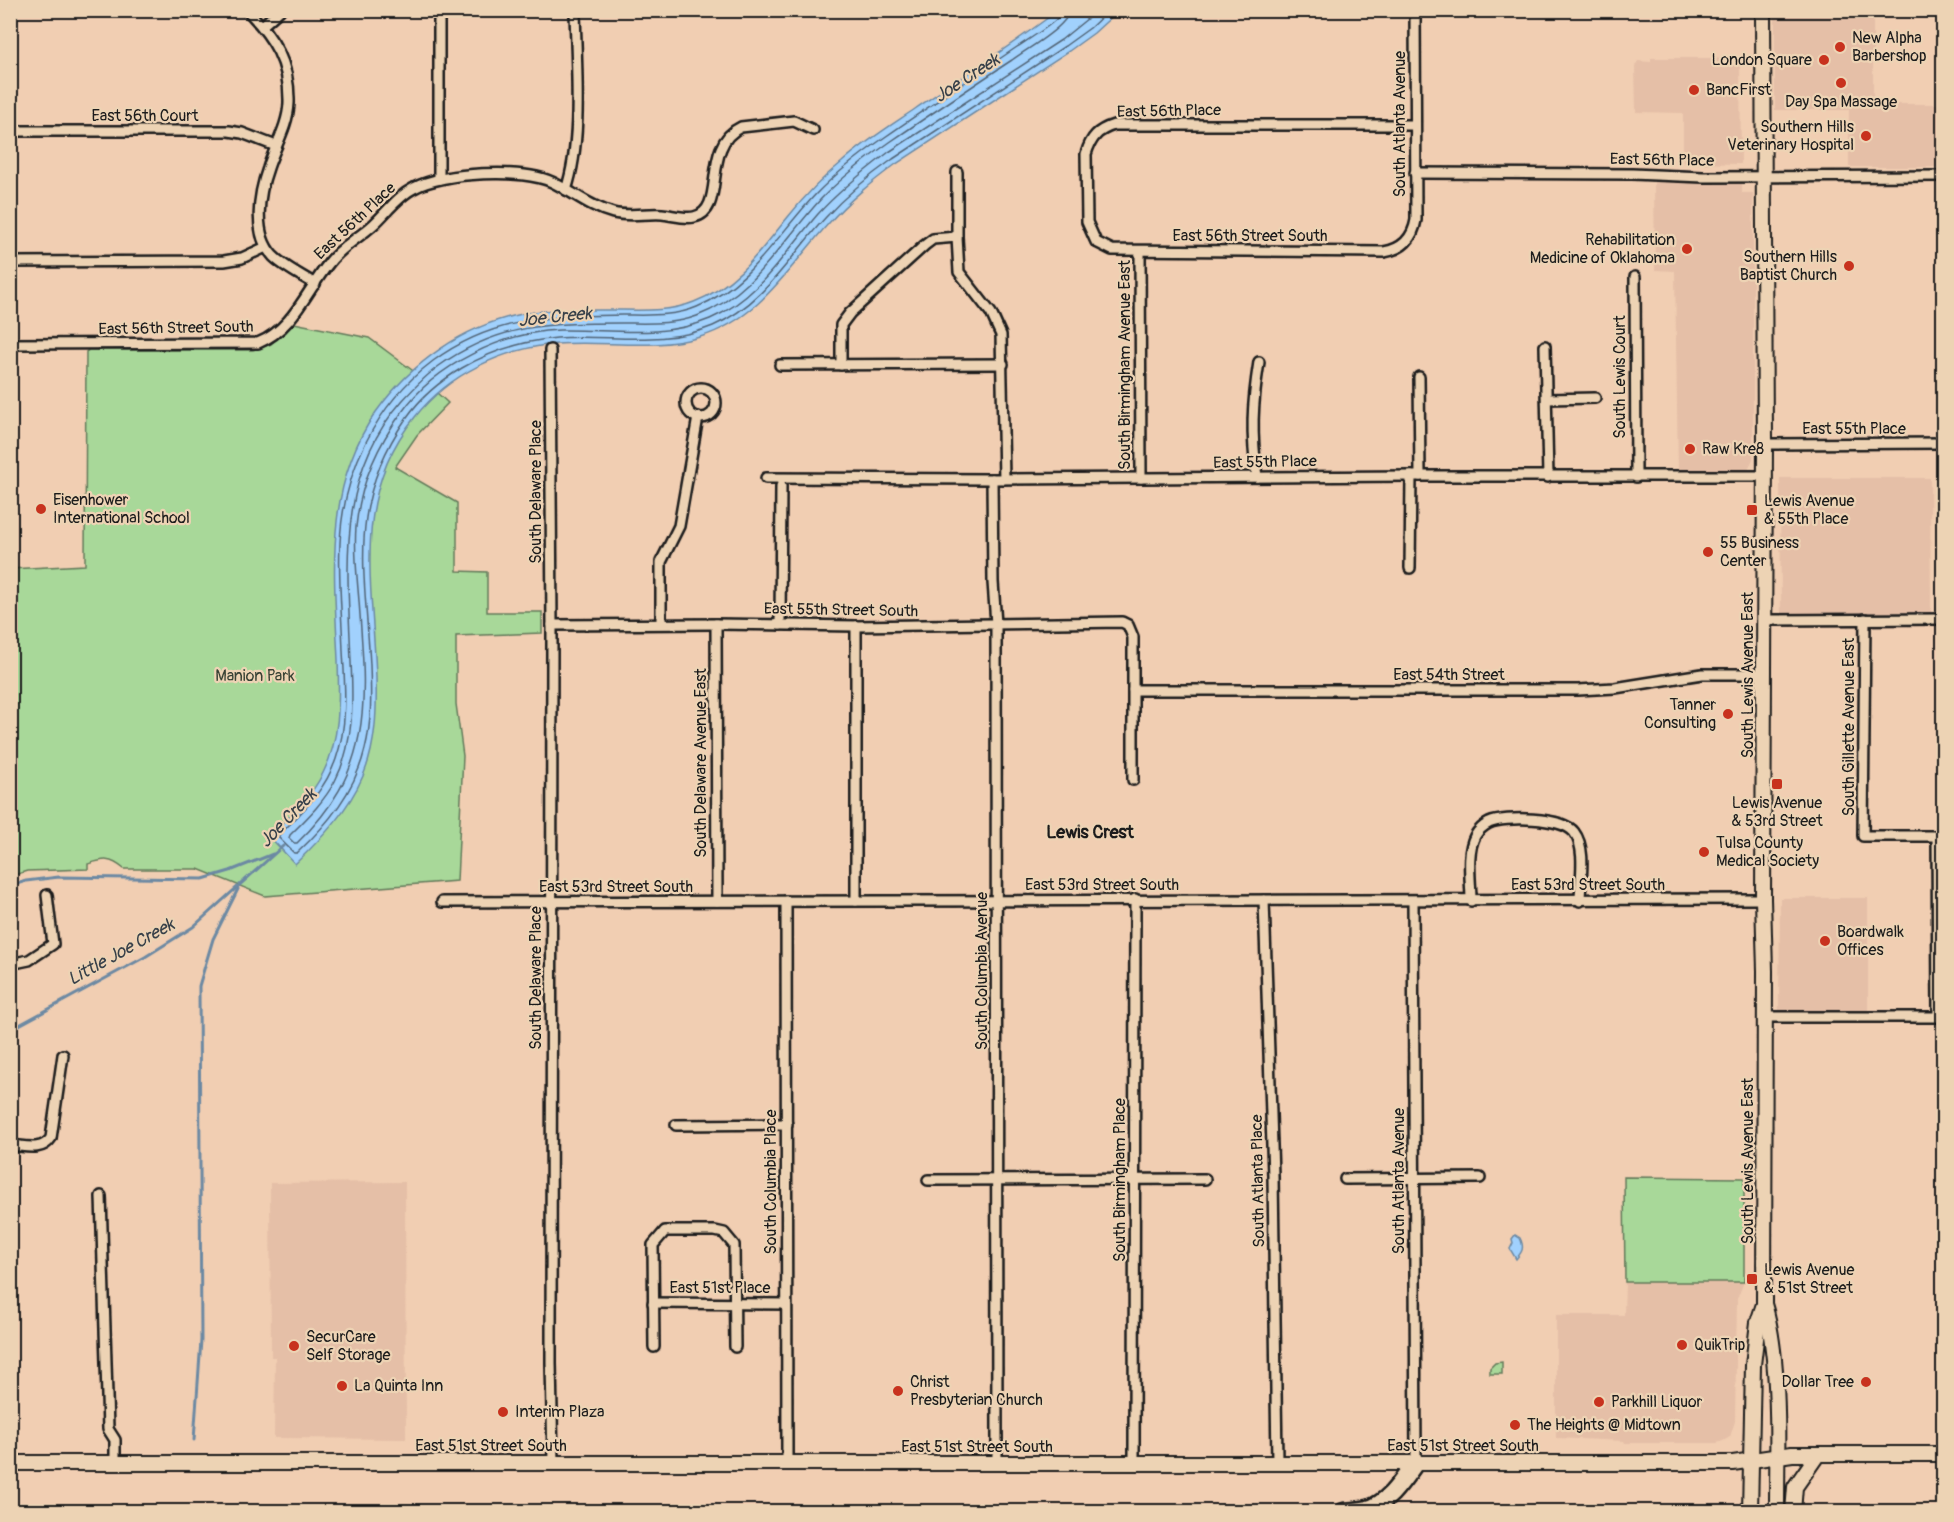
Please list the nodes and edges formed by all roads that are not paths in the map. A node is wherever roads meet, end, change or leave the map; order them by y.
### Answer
1 (247, 10) edge
2 (280, 10) edge
3 (439, 10) edge
4 (576, 10) edge
5 (1415, 10) edge
6 (1762, 10) edge
7 (262, 26) junction
8 (1415, 125) junction
9 (813, 130) dead end
10 (10, 131) edge
11 (276, 146) junction
12 (957, 172) dead end
13 (1415, 173) junction
14 (1944, 176) edge
15 (1763, 177) junction
16 (439, 178) junction
17 (566, 190) junction
18 (1090, 234) joint
19 (957, 237) junction
20 (1410, 237) joint
21 (266, 247) junction
22 (1140, 251) junction
23 (10, 262) edge
24 (1635, 277) dead end
25 (315, 284) junction
26 (10, 344) edge
27 (1545, 346) dead end
28 (550, 350) dead end
29 (1259, 362) dead end
30 (1003, 364) junction
31 (780, 365) dead end
32 (841, 365) junction
33 (1419, 377) dead end
34 (1595, 398) dead end
35 (1547, 399) junction
36 (698, 417) dead end
37 (1944, 443) edge
38 (1765, 444) junction
39 (1416, 476) junction
40 (1765, 476) junction
41 (1257, 477) junction
42 (1548, 477) junction
43 (1636, 477) junction
44 (766, 478) dead end
45 (1141, 478) junction
46 (992, 479) junction
47 (1004, 479) junction
48 (781, 486) dead end
49 (1410, 568) dead end
50 (1864, 619) junction
51 (1944, 619) edge
52 (1765, 620) junction
53 (661, 623) junction
54 (716, 624) junction
55 (996, 624) junction
56 (552, 625) junction
57 (780, 625) junction
58 (856, 626) junction
59 (1764, 674) junction
60 (1133, 690) junction
61 (1132, 780) dead end
62 (1940, 836) edge
63 (47, 895) dead end
64 (1135, 899) junction
65 (1763, 899) junction
66 (996, 900) junction
67 (1264, 900) junction
68 (717, 901) junction
69 (786, 901) junction
70 (856, 901) junction
71 (1413, 901) junction
72 (1471, 901) junction
73 (1580, 901) junction
74 (442, 902) dead end
75 (551, 902) junction
76 (1941, 954) edge
77 (10, 964) edge
78 (1764, 1017) junction
79 (63, 1055) dead end
80 (787, 1124) junction
81 (676, 1125) dead end
82 (10, 1145) edge
83 (1414, 1178) junction
84 (1480, 1178) dead end
85 (1136, 1179) junction
86 (1205, 1179) dead end
87 (1345, 1179) dead end
88 (928, 1180) dead end
89 (998, 1180) junction
90 (101, 1196) dead end
91 (653, 1303) junction
92 (735, 1303) junction
93 (786, 1304) junction
94 (1764, 1305) junction
95 (1757, 1333) junction
96 (654, 1347) dead end
97 (735, 1347) dead end
98 (1773, 1355) junction
99 (1818, 1454) junction
100 (1944, 1454) edge
101 (1778, 1456) junction
102 (1134, 1461) junction
103 (1751, 1461) junction
104 (553, 1462) junction
105 (1277, 1462) junction
106 (1416, 1462) junction
107 (10, 1463) edge
108 (115, 1463) junction
109 (787, 1464) junction
110 (997, 1464) junction
111 (1750, 1504) edge
112 (1777, 1504) edge
113 (1344, 1512) edge
114 (1792, 1512) edge

1 - 7 street
2 - 7 street
3 - 16 street
4 - 17 street
5 - 8 street, South Atlanta Avenue
6 - 15 main road, South Lewis Avenue East
7 - 11 street
8 - 13 street, South Atlanta Avenue
8 - 18 street, East 56th Place
9 - 17 street, East 56th Place
10 - 11 street, East 56th Court
11 - 21 street
12 - 19 street
13 - 15 street, East 56th Place
13 - 20 street, South Atlanta Avenue
14 - 15 street, East 56th Place
15 - 38 main road, South Lewis Avenue East
16 - 17 street, East 56th Place
16 - 25 street, East 56th Place
18 - 22 street, East 56th Street South
19 - 30 street
19 - 32 street
20 - 22 street, East 56th Street South
21 - 23 street
21 - 25 street
22 - 45 street, South Birmingham Avenue East
24 - 43 street, South Lewis Court
25 - 26 street, East 56th Street South
27 - 35 street
28 - 56 street, South Delaware Place
29 - 41 street
30 - 32 street
30 - 47 street
31 - 32 street
33 - 39 street
34 - 35 street
35 - 42 street
36 - 53 street
37 - 38 street, East 55th Place
38 - 40 main road, South Lewis Avenue East
39 - 41 street, East 55th Place
39 - 42 street, East 55th Place
39 - 49 street
40 - 43 street, East 55th Place
40 - 52 main road, South Lewis Avenue East
41 - 45 street, East 55th Place
42 - 43 street, East 55th Place
44 - 46 street, East 55th Place
45 - 47 street, East 55th Place
46 - 47 street, East 55th Place
46 - 55 street, South Columbia Avenue
48 - 57 street
50 - 51 street
50 - 52 street
50 - 62 street, South Gillette Avenue East
52 - 59 main road, South Lewis Avenue East
53 - 54 street, East 55th Street South
53 - 56 street, East 55th Street South
54 - 57 street, East 55th Street South
54 - 68 street, South Delaware Avenue East
55 - 58 street, East 55th Street South
55 - 60 street, East 55th Street South
55 - 66 street, South Columbia Avenue
56 - 75 street, South Delaware Place
57 - 58 street, East 55th Street South
58 - 70 street
59 - 60 street, East 54th Street
59 - 65 main road, South Lewis Avenue East
60 - 61 street
62 - 76 street
63 - 77 street
64 - 66 street, East 53rd Street South
64 - 67 street, East 53rd Street South
64 - 85 street, South Birmingham Place
65 - 73 street, East 53rd Street South
65 - 78 main road, South Lewis Avenue East
66 - 70 street, East 53rd Street South
66 - 89 street, South Columbia Avenue
67 - 71 street, East 53rd Street South
67 - 105 street, South Atlanta Place
68 - 69 street, East 53rd Street South
68 - 75 street, East 53rd Street South
69 - 70 street, East 53rd Street South
69 - 80 street, South Columbia Place
71 - 72 street, East 53rd Street South
71 - 83 street, South Atlanta Avenue
72 - 73 street, East 53rd Street South
72 - 73 street
74 - 75 street, East 53rd Street South
75 - 104 street, South Delaware Place
76 - 78 street
78 - 94 main road, South Lewis Avenue East
79 - 82 street
80 - 81 street
80 - 93 street, South Columbia Place
83 - 84 street
83 - 87 street
83 - 106 street, South Atlanta Avenue
85 - 86 street
85 - 89 street
85 - 102 street, South Birmingham Place
88 - 89 street
89 - 110 street, South Columbia Avenue
90 - 108 street
91 - 92 street, East 51st Place
91 - 92 street
91 - 96 street
92 - 93 street, East 51st Place
92 - 97 street
93 - 109 street, South Columbia Place
94 - 95 main road, South Lewis Avenue East
94 - 98 main road, South Lewis Avenue East
95 - 98 main road
95 - 103 main road, South Lewis Avenue East
98 - 101 main road, South Lewis Avenue East
99 - 100 main road, East 51st Street South
99 - 101 main road, East 51st Street South
99 - 114 main road
101 - 103 main road, East 51st Street South
101 - 112 main road, South Lewis Avenue East
102 - 105 main road, East 51st Street South
102 - 110 main road, East 51st Street South
103 - 106 main road, East 51st Street South
103 - 111 main road, South Lewis Avenue East
104 - 108 main road, East 51st Street South
104 - 109 main road, East 51st Street South
105 - 106 main road, East 51st Street South
106 - 113 highway
107 - 108 main road, East 51st Street South
109 - 110 main road, East 51st Street South

